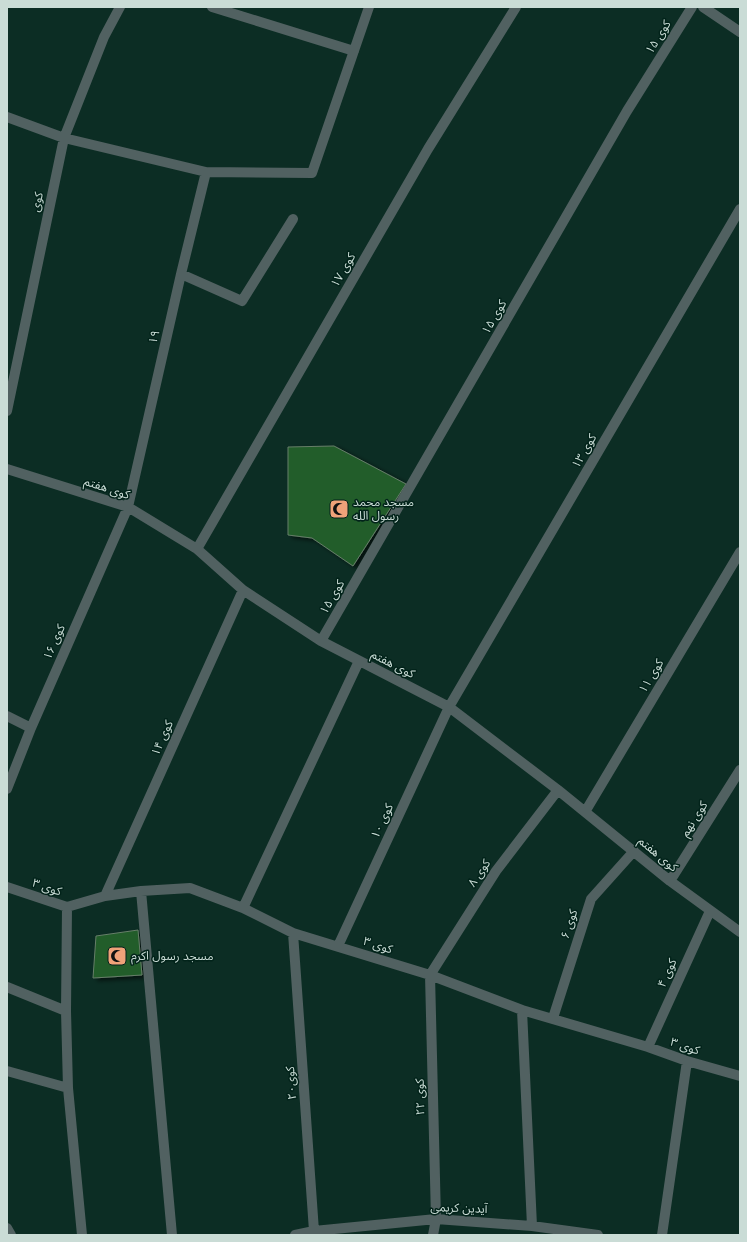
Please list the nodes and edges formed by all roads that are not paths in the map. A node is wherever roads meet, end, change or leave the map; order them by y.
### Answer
1 (120, 7) edge
2 (212, 7) edge
3 (369, 7) edge
4 (516, 7) edge
5 (692, 7) edge
6 (703, 7) edge
7 (740, 32) edge
8 (354, 51) junction
9 (7, 117) edge
10 (64, 138) junction
11 (206, 172) junction
12 (740, 209) edge
13 (293, 219) dead end
14 (181, 274) junction
15 (7, 411) edge
16 (7, 469) edge
17 (128, 507) junction
18 (197, 549) junction
19 (740, 552) edge
20 (243, 590) junction
21 (321, 641) junction
22 (359, 661) junction
23 (450, 706) junction
24 (7, 716) edge
25 (31, 728) junction
26 (740, 770) edge
27 (7, 789) edge
28 (558, 790) junction
29 (585, 812) junction
30 (634, 851) junction
31 (670, 881) junction
32 (7, 887) edge
33 (141, 891) junction
34 (105, 896) junction
35 (67, 908) junction
36 (243, 908) junction
37 (710, 911) junction
38 (740, 932) edge
39 (293, 933) junction
40 (338, 946) junction
41 (430, 975) junction
42 (7, 987) edge
43 (522, 1010) junction
44 (66, 1011) junction
45 (553, 1018) junction
46 (648, 1047) junction
47 (687, 1061) junction
48 (7, 1071) edge
49 (740, 1076) edge
50 (68, 1088) junction
51 (436, 1219) junction
52 (532, 1226) junction
53 (7, 1228) edge
54 (314, 1232) junction
55 (11, 1235) edge
56 (82, 1235) edge
57 (172, 1235) edge
58 (295, 1235) edge
59 (433, 1235) edge
60 (598, 1235) edge
61 (662, 1235) edge

1 - 10 street, کوی
2 - 8 street
3 - 8 street
4 - 18 street, کوی ۱۷
5 - 21 street, کوی ۱۵
6 - 7 street
8 - 11 street
9 - 10 street
10 - 11 street
10 - 15 street, کوی
11 - 14 street, ۱۹
12 - 23 street, کوی ۱۳
13 - 14 street
14 - 17 street, ۱۹
16 - 17 street, کوی هفتم
17 - 18 street, کوی هفتم
17 - 25 street, کوی ۱۶
18 - 20 street, کوی هفتم
19 - 29 street, کوی ۱۱
20 - 21 street, کوی هفتم
20 - 34 street, کوی ۱۴
21 - 22 street, کوی هفتم
22 - 23 street, کوی هفتم
22 - 36 street
23 - 28 street, کوی هفتم
23 - 40 street, کوی ۱۰
24 - 25 street
25 - 27 street, کوی ۱۶
26 - 31 street, کوی نهم
28 - 29 street, کوی هفتم
28 - 41 street, کوی ۸
29 - 30 street, کوی هفتم
30 - 31 street, کوی هفتم
30 - 45 street, کوی ۶
31 - 37 street, کوی هفتم
32 - 35 street, کوی ۳
33 - 34 street, کوی ۳
33 - 36 street, کوی ۳
33 - 57 street
34 - 35 street, کوی ۳
35 - 44 street
36 - 39 street, کوی ۳
37 - 38 street, کوی هفتم
37 - 46 street, کوی ۴
39 - 40 street, کوی ۳
39 - 54 street, کوی۲۰
40 - 41 street, کوی ۳
41 - 43 street, کوی ۳
41 - 51 street, کوی ۲۲
42 - 44 street
43 - 45 street, کوی ۳
43 - 52 street
44 - 50 street
45 - 46 street, کوی ۳
46 - 47 street, کوی ۳
47 - 49 street, کوی ۳
47 - 61 street
48 - 50 street
50 - 56 street
51 - 52 street, آیدین کریمی
51 - 54 street, آیدین کریمی
51 - 59 street, کوی ۲۲
52 - 60 street, آیدین کریمی
53 - 55 street
54 - 58 street, آیدین کریمی

